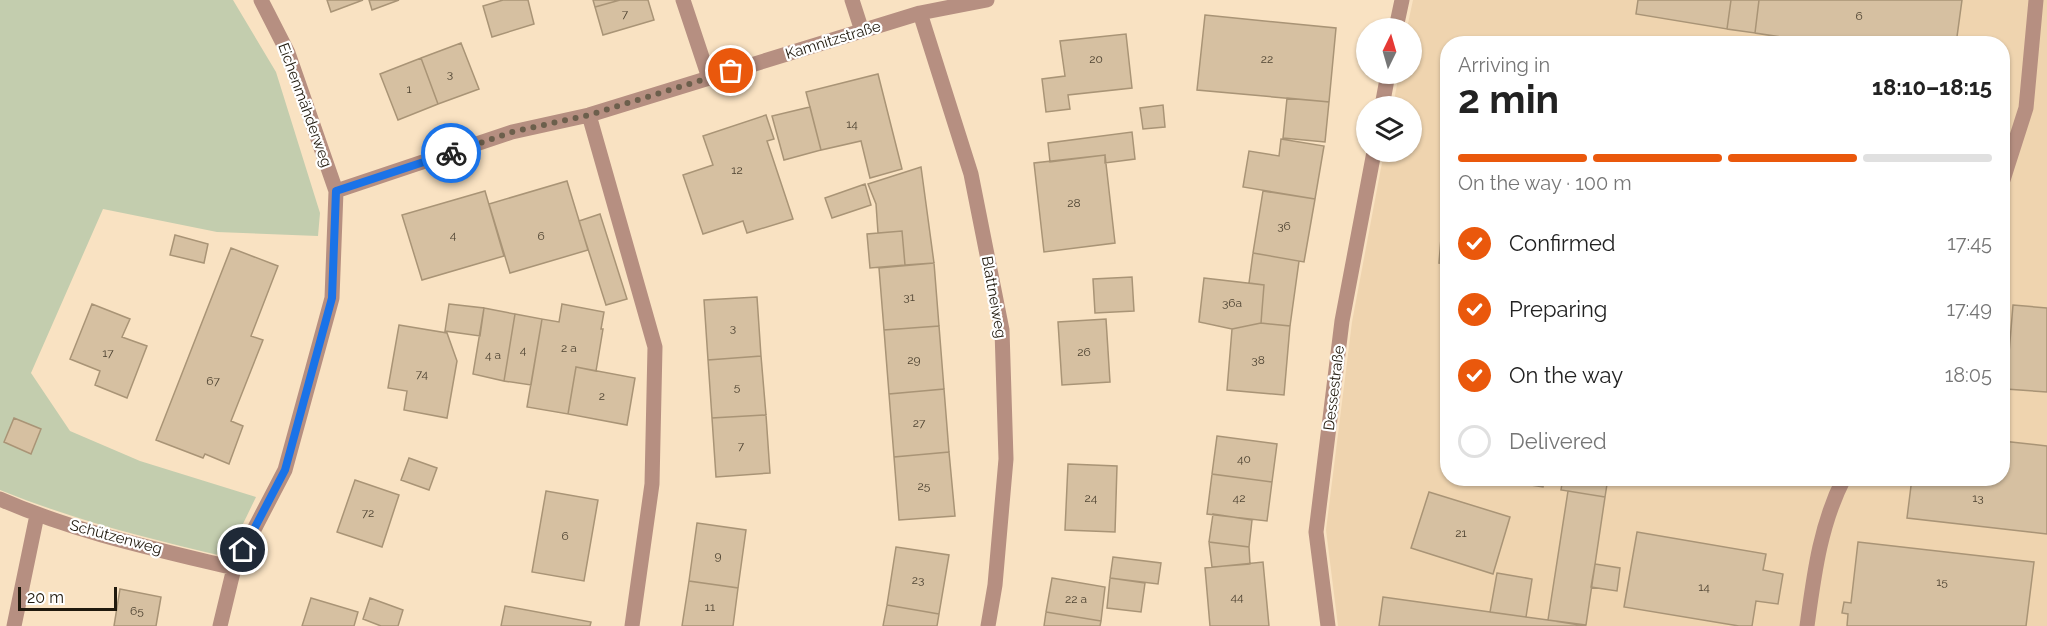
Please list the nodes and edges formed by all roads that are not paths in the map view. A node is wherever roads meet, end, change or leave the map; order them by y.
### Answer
1 (261, 0) edge
2 (683, 0) edge
3 (852, 0) edge
4 (987, 0) edge
5 (1402, 0) edge
6 (2036, 0) edge
7 (920, 13) junction
8 (1398, 18) edge
9 (862, 31) junction
10 (709, 78) junction
11 (589, 115) junction
12 (2010, 158) edge
13 (1372, 162) edge
14 (336, 191) junction
15 (1840, 486) edge
16 (0, 499) edge
17 (37, 515) junction
18 (234, 567) junction
19 (14, 626) edge
20 (220, 626) edge
21 (632, 626) edge
22 (988, 626) edge
23 (1328, 626) edge
24 (1807, 626) edge

1 - 14 street, Eichenmähderweg
2 - 10 street
3 - 9 street
4 - 7 street, Kamnitzstraße
5 - 8 street
6 - 12 street
7 - 9 street, Kamnitzstraße
7 - 22 street, Blattneiweg
9 - 10 street, Kamnitzstraße
10 - 11 street, Kamnitzstraße
11 - 14 street, Kamnitzstraße
11 - 21 street
13 - 23 street, Dessestraße
14 - 18 street, Eichenmähderweg
15 - 24 street
16 - 17 street, Schützenweg
17 - 18 street, Schützenweg
17 - 19 street
18 - 20 street, Eichenmähderweg

